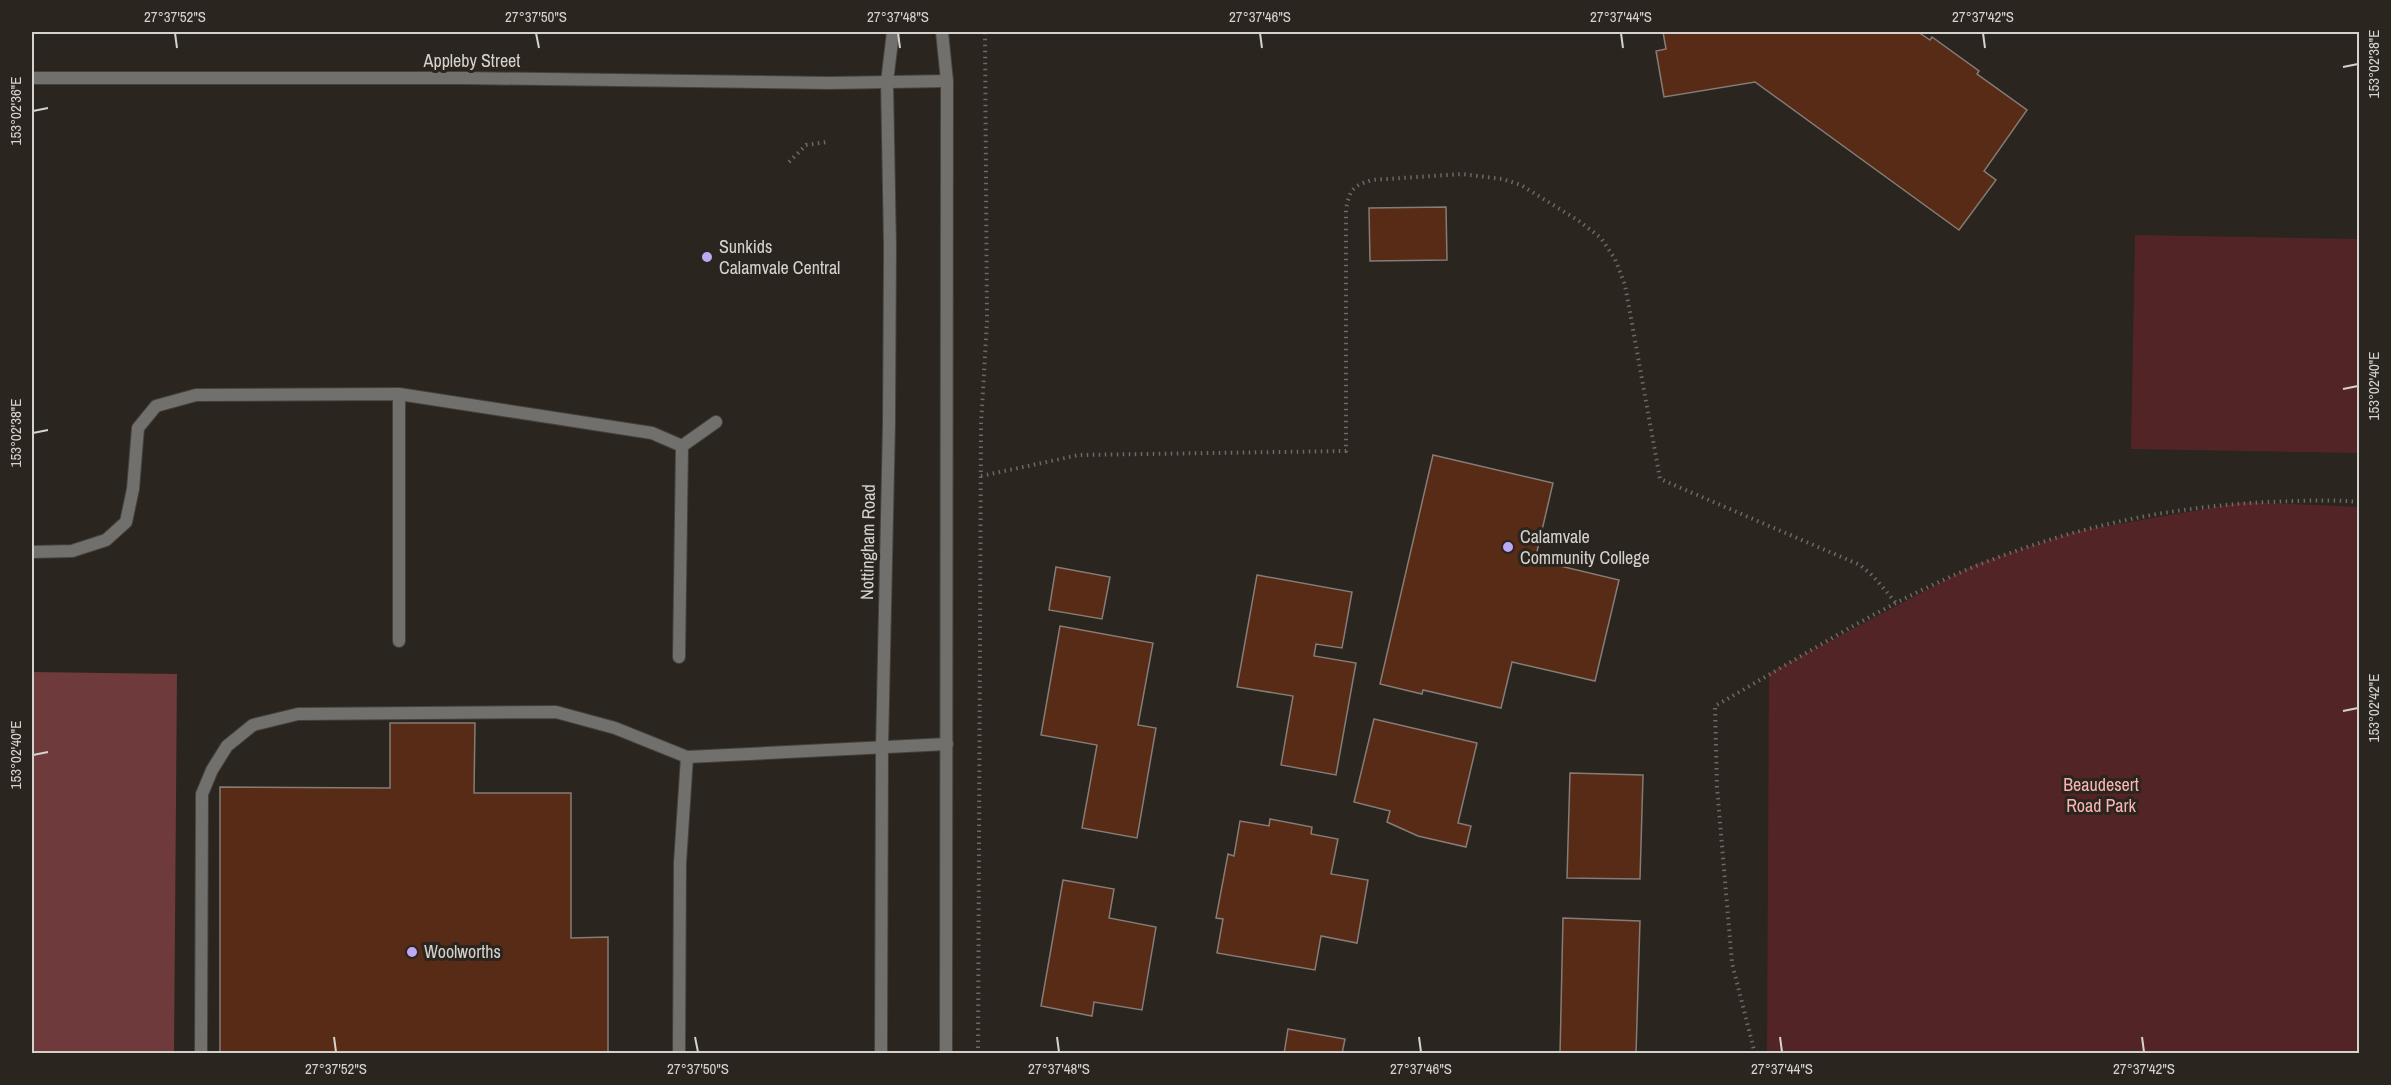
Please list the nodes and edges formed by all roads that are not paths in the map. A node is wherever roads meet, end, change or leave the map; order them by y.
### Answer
1 (893, 32) edge
2 (942, 32) edge
3 (32, 78) edge
4 (947, 81) junction
5 (887, 82) junction
6 (399, 394) junction
7 (716, 422) dead end
8 (682, 446) junction
9 (32, 552) edge
10 (399, 641) dead end
11 (679, 657) dead end
12 (947, 744) junction
13 (882, 748) junction
14 (687, 758) junction
15 (201, 1053) edge
16 (678, 1053) edge
17 (881, 1053) edge
18 (946, 1053) edge

1 - 5 street, Nottingham Road
2 - 4 street
3 - 5 street, Appleby Street
4 - 5 street, Appleby Street
4 - 12 street
5 - 13 street, Nottingham Road
6 - 8 street
6 - 9 street
6 - 10 street
7 - 8 street
8 - 11 street
12 - 13 street
12 - 18 street
13 - 14 street
13 - 17 street, Nottingham Road
14 - 15 street
14 - 16 street

